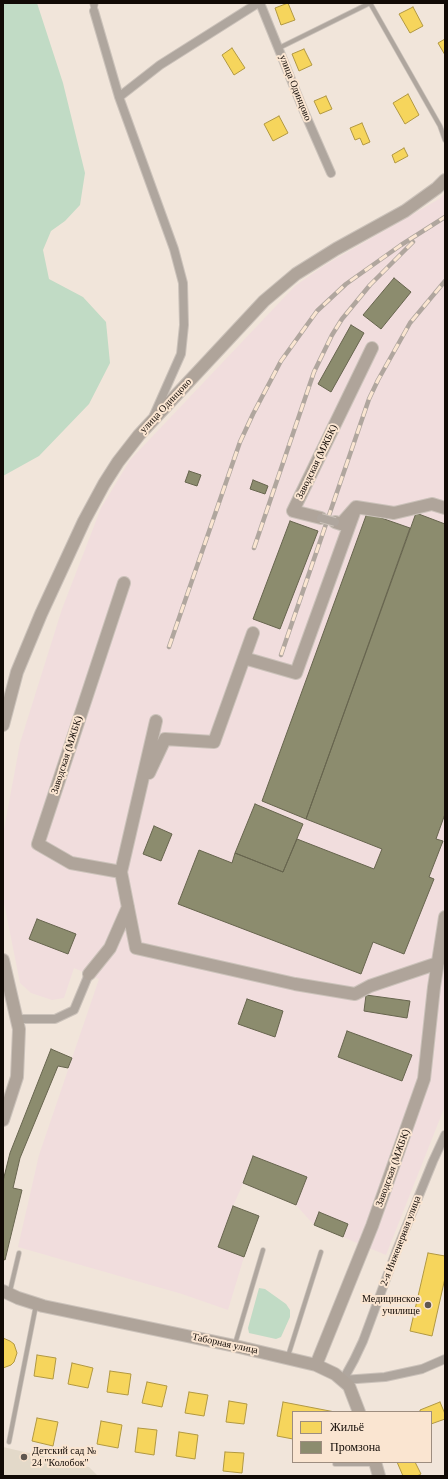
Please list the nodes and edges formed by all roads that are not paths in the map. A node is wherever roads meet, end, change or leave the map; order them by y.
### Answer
1 (259, 3) edge
2 (370, 3) edge
3 (94, 6) edge
4 (279, 48) junction
5 (119, 97) junction
6 (445, 140) edge
7 (331, 173) dead end
8 (445, 180) edge
9 (372, 348) dead end
10 (153, 420) junction
11 (356, 508) junction
12 (445, 508) edge
13 (321, 518) joint
14 (335, 522) joint
15 (124, 583) dead end
16 (253, 633) dead end
17 (244, 658) junction
18 (156, 721) dead end
19 (3, 725) edge
20 (138, 796) junction
21 (121, 872) junction
22 (128, 907) junction
23 (445, 917) edge
24 (3, 960) edge
25 (438, 963) junction
26 (89, 974) joint
27 (17, 1019) junction
28 (3, 1120) edge
29 (445, 1135) edge
30 (443, 1145) edge
31 (263, 1250) dead end
32 (321, 1252) dead end
33 (19, 1253) dead end
34 (6, 1292) edge
35 (36, 1304) junction
36 (235, 1346) junction
37 (287, 1358) junction
38 (445, 1359) edge
39 (316, 1365) junction
40 (343, 1380) junction
41 (359, 1411) edge
42 (9, 1442) dead end
43 (375, 1463) edge
44 (335, 1464) dead end
45 (379, 1476) edge

1 - 4 street, улица Одинцово
1 - 5 street
2 - 4 lane
2 - 6 lane
3 - 5 street
4 - 7 street, улица Одинцово
5 - 10 street
8 - 10 street, улица Одинцово
9 - 13 street, Заводская (МЖБК)
10 - 19 street, улица Одинцово
11 - 12 street
11 - 14 street, Заводская (МЖБК)
11 - 17 street
13 - 14 street, Заводская (МЖБК), bridge
15 - 21 street, Заводская (МЖБК)
16 - 17 street
17 - 20 street
18 - 20 street
20 - 21 street
21 - 22 street
22 - 25 street
22 - 26 street
23 - 25 street, Заводская (МЖБК)
24 - 27 street
25 - 39 street, Заводская (МЖБК)
26 - 27 street
27 - 28 street
29 - 30 street, 2-я Инженерная улица
30 - 40 street, 2-я Инженерная улица
31 - 36 lane
32 - 37 lane
33 - 34 lane
34 - 35 street, Таборная улица
35 - 36 street, Таборная улица
35 - 42 lane
36 - 37 street, Таборная улица
37 - 39 street, Таборная улица
38 - 40 street
39 - 40 street, Таборная улица
40 - 41 street
43 - 44 lane
43 - 45 street

